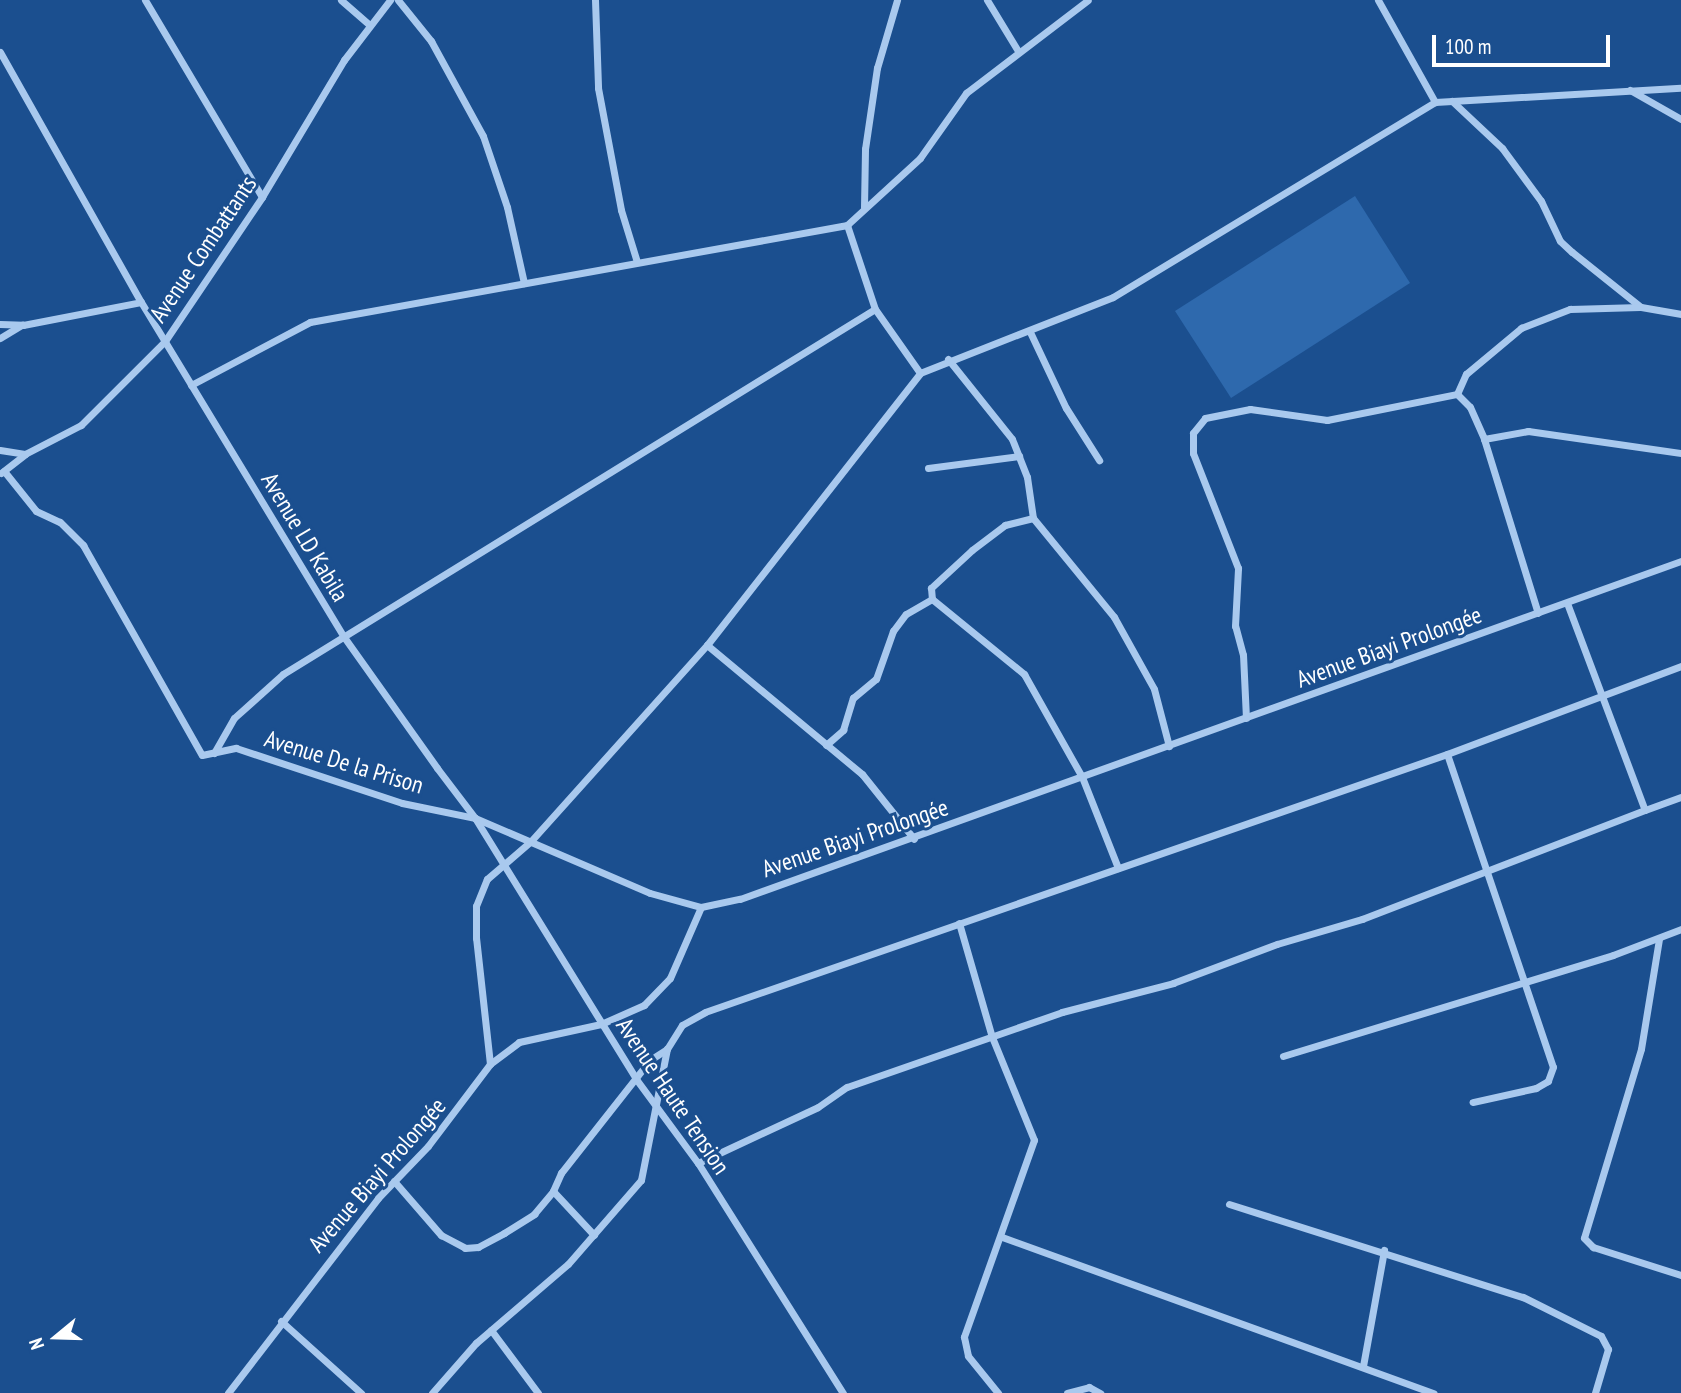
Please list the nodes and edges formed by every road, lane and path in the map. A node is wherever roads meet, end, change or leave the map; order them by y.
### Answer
1 (145, 0) edge
2 (341, 0) edge
3 (390, 0) edge
4 (398, 0) edge
5 (595, 0) edge
6 (897, 0) edge
7 (987, 0) edge
8 (1378, 0) edge
9 (1084, 1) edge
10 (369, 24) junction
11 (1018, 51) junction
12 (0, 52) edge
13 (1681, 88) edge
14 (1630, 90) junction
15 (1452, 101) junction
16 (1435, 102) junction
17 (1681, 119) edge
18 (262, 197) junction
19 (864, 207) junction
20 (847, 225) junction
21 (637, 262) junction
22 (523, 283) junction
23 (141, 302) junction
24 (1641, 307) junction
25 (875, 309) junction
26 (1681, 314) edge
27 (0, 324) edge
28 (23, 325) junction
29 (1030, 332) junction
30 (0, 338) edge
31 (165, 341) junction
32 (948, 359) junction
33 (920, 373) junction
34 (191, 385) junction
35 (1457, 394) junction
36 (1484, 439) junction
37 (0, 450) edge
38 (1681, 453) edge
39 (25, 454) junction
40 (1019, 456) junction
41 (1099, 460) dead end
42 (928, 468) dead end
43 (2, 472) edge
44 (1032, 518) junction
45 (1681, 561) edge
46 (932, 599) junction
47 (1567, 603) junction
48 (1538, 614) junction
49 (344, 637) junction
50 (707, 645) junction
51 (1681, 666) edge
52 (1600, 696) junction
53 (1246, 718) junction
54 (826, 745) junction
55 (1169, 746) junction
56 (214, 753) junction
57 (1447, 754) junction
58 (1082, 778) junction
59 (1681, 797) edge
60 (1645, 810) junction
61 (475, 818) junction
62 (914, 839) junction
63 (531, 841) junction
64 (504, 863) junction
65 (1118, 868) junction
66 (1487, 868) junction
67 (701, 907) junction
68 (959, 923) junction
69 (1681, 929) edge
70 (1658, 939) junction
71 (1525, 981) junction
72 (601, 1024) junction
73 (992, 1037) junction
74 (667, 1049) junction
75 (1283, 1056) dead end
76 (491, 1064) junction
77 (636, 1079) junction
78 (1473, 1102) dead end
79 (657, 1107) junction
80 (698, 1163) junction
81 (394, 1181) junction
82 (553, 1191) junction
83 (1229, 1203) dead end
84 (594, 1235) junction
85 (1002, 1237) junction
86 (1384, 1250) junction
87 (1681, 1275) edge
88 (281, 1321) junction
89 (491, 1330) junction
90 (1363, 1366) junction
91 (228, 1393) edge
92 (361, 1393) edge
93 (432, 1393) edge
94 (538, 1393) edge
95 (843, 1393) edge
96 (998, 1393) edge
97 (1067, 1393) edge
98 (1100, 1393) edge
99 (1434, 1393) edge
100 (1595, 1393) edge

1 - 18 street
2 - 10 street
3 - 10 street, Avenue Combattants
4 - 22 street
5 - 21 street
6 - 19 street
7 - 11 street
8 - 16 street
9 - 11 street
10 - 18 street, Avenue Combattants
11 - 19 street
12 - 23 street, Avenue LD Kabila
13 - 14 street
14 - 15 street
14 - 17 street
15 - 16 street
15 - 24 street
16 - 29 street
18 - 31 street, Avenue Combattants
19 - 20 street
20 - 21 street
20 - 25 street
21 - 22 street
22 - 34 street
23 - 28 street
23 - 31 street, Avenue LD Kabila
24 - 26 street
24 - 35 street
25 - 33 street
25 - 49 street
27 - 28 street
28 - 30 street
29 - 32 street
29 - 41 street
31 - 34 street, Avenue LD Kabila
31 - 39 street, Avenue Combattants
32 - 33 street
32 - 40 street
33 - 50 street
34 - 49 street, Avenue LD Kabila
35 - 36 street
35 - 53 street
36 - 38 street
36 - 48 street
37 - 39 street
39 - 43 street, Avenue Combattants
40 - 42 street
40 - 44 street
43 - 56 street, Avenue De la Prison
44 - 46 street
44 - 55 street
45 - 47 street, Avenue Biayi Prolongée
46 - 54 street
46 - 58 street
47 - 48 street, Avenue Biayi Prolongée
47 - 52 street
48 - 53 street, Avenue Biayi Prolongée
49 - 56 street
49 - 61 street, Avenue LD Kabila
50 - 54 street
50 - 63 street
51 - 52 street
52 - 57 street
52 - 60 street
53 - 55 street, Avenue Biayi Prolongée
54 - 62 street
55 - 58 street, Avenue Biayi Prolongée
56 - 61 street, Avenue De la Prison
57 - 65 street
57 - 66 street
58 - 62 street, Avenue Biayi Prolongée
58 - 65 street
59 - 60 street
60 - 66 street
61 - 63 street
61 - 64 street, Avenue Haute Tension
62 - 67 street, Avenue Biayi Prolongée
63 - 64 street
63 - 67 street
64 - 72 street, Avenue Haute Tension
64 - 76 street
65 - 68 street
66 - 71 street
66 - 73 street
67 - 72 street, Avenue Biayi Prolongée
68 - 73 street
68 - 74 street
69 - 70 street
70 - 71 street
70 - 87 street
71 - 75 street
71 - 78 street
72 - 76 street, Avenue Biayi Prolongée
72 - 77 street, Avenue Haute Tension
73 - 80 street
73 - 85 street
74 - 77 street
74 - 79 street
76 - 81 street, Avenue Biayi Prolongée
77 - 79 street, Avenue Haute Tension
77 - 82 street
79 - 80 street, Avenue Haute Tension
79 - 84 street
80 - 95 street, Avenue Haute Tension
81 - 82 street
81 - 88 street, Avenue Biayi Prolongée
82 - 84 street
83 - 86 street
84 - 89 street
85 - 90 street
85 - 96 street
86 - 90 street
86 - 100 street
88 - 91 street, Avenue Biayi Prolongée
88 - 92 street
89 - 93 street
89 - 94 street
90 - 99 street
97 - 98 street

